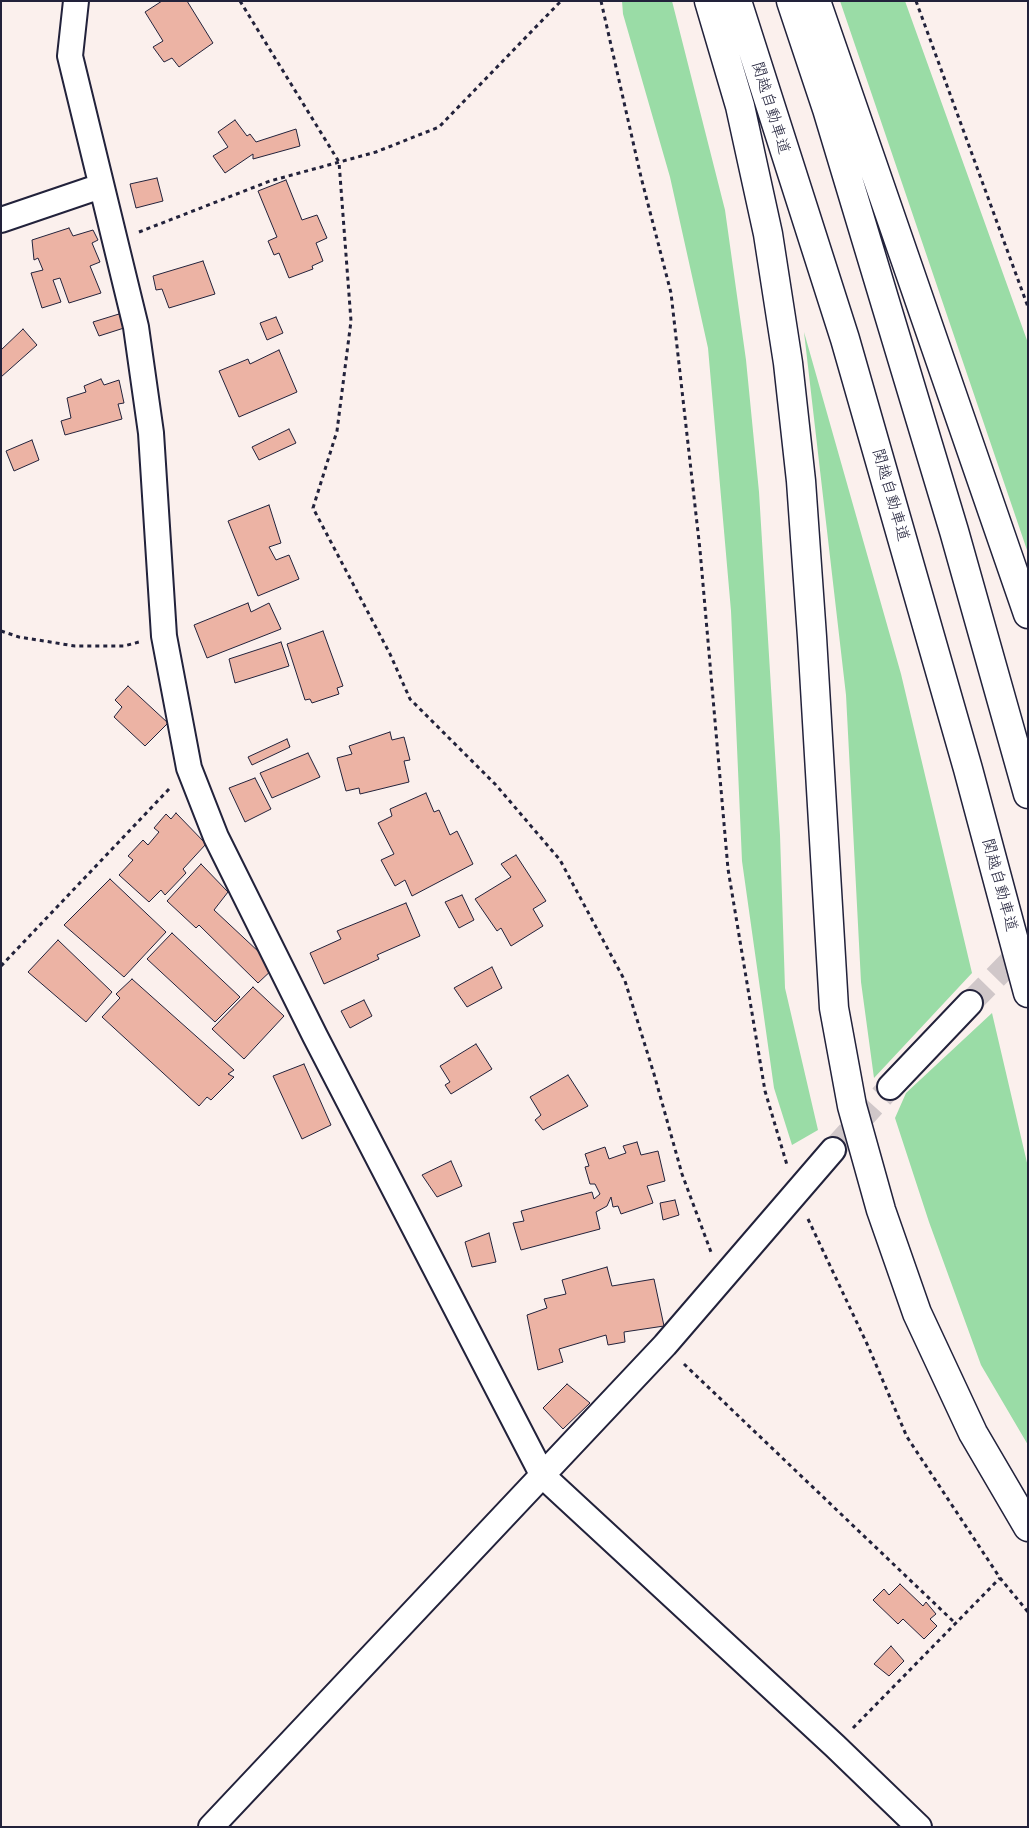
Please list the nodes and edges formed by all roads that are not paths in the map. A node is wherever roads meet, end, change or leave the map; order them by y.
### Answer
1 (76, 1) edge
2 (709, 1) edge
3 (737, 1) edge
4 (791, 1) edge
5 (816, 1) edge
6 (101, 186) junction
7 (1, 220) edge
8 (1028, 614) edge
9 (1028, 794) edge
10 (1028, 993) edge
11 (970, 1003) tunnel mouth
12 (890, 1086) tunnel mouth
13 (833, 1150) tunnel mouth
14 (543, 1476) junction
15 (1028, 1527) edge
16 (211, 1827) edge
17 (919, 1827) edge

1 - 6 street
2 - 15 highway
3 - 10 highway, 関越自動車道
4 - 9 highway
5 - 8 highway
6 - 7 street
6 - 14 street
11 - 12 street
13 - 14 street
14 - 16 street
14 - 17 street

